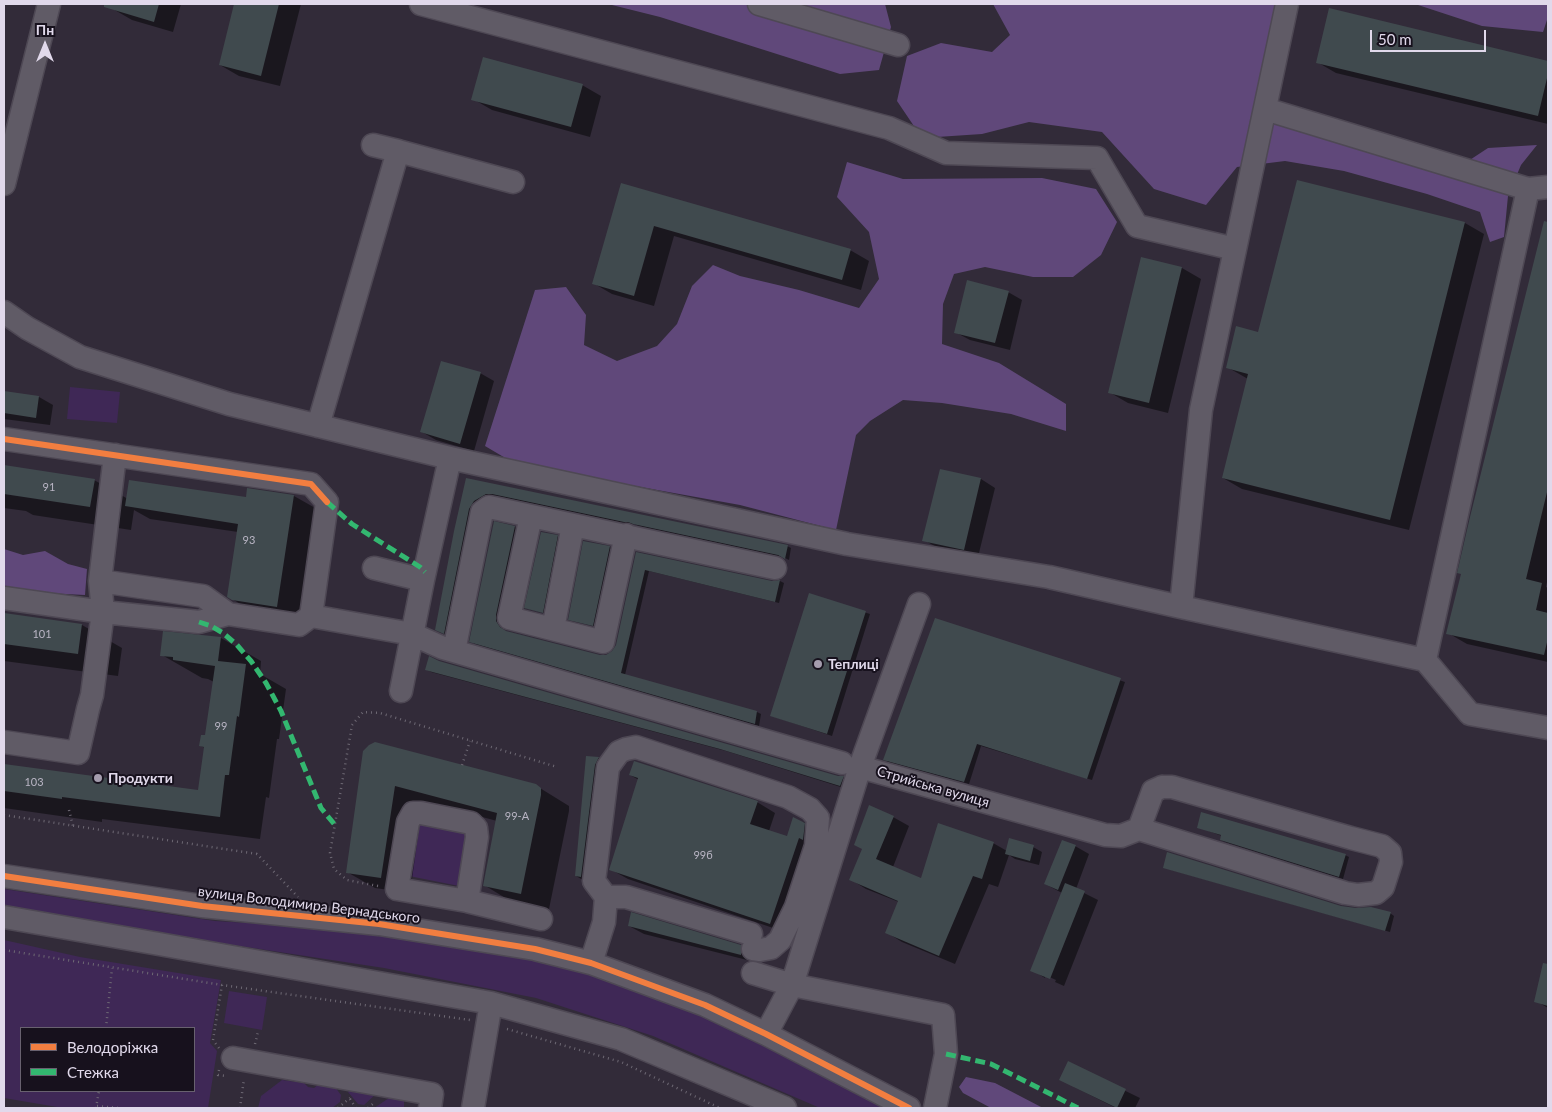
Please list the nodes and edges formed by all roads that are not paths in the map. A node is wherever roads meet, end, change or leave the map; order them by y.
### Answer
1 (49, 4) edge
2 (421, 4) edge
3 (759, 4) edge
4 (1287, 4) edge
5 (898, 45) dead end
6 (1265, 110) junction
7 (372, 145) dead end
8 (398, 152) junction
9 (513, 182) dead end
10 (4, 184) edge
11 (1538, 188) edge
12 (1236, 249) junction
13 (4, 312) edge
14 (318, 426) junction
15 (4, 439) edge
16 (115, 455) junction
17 (450, 458) junction
18 (531, 516) junction
19 (573, 525) junction
20 (626, 536) junction
21 (374, 568) dead end
22 (775, 568) dead end
23 (423, 580) junction
24 (100, 581) junction
25 (4, 598) edge
26 (919, 604) dead end
27 (1181, 607) junction
28 (104, 612) junction
29 (228, 614) junction
30 (311, 616) junction
31 (552, 629) junction
32 (412, 634) junction
33 (454, 651) junction
34 (1425, 660) junction
35 (401, 691) dead end
36 (1548, 728) edge
37 (4, 742) edge
38 (851, 765) junction
39 (1138, 829) junction
40 (4, 876) edge
41 (606, 898) junction
42 (466, 900) junction
43 (4, 918) edge
44 (542, 919) dead end
45 (591, 963) junction
46 (752, 973) dead end
47 (792, 984) junction
48 (490, 1013) junction
49 (766, 1034) junction
50 (233, 1058) dead end
51 (430, 1108) edge
52 (473, 1108) edge
53 (785, 1108) edge
54 (909, 1108) edge
55 (935, 1108) edge

1 - 10 street
2 - 12 street
3 - 5 street
4 - 6 street
6 - 11 street
6 - 12 street
7 - 8 street
8 - 9 street
8 - 14 street
11 - 34 street
12 - 27 street
13 - 14 street
14 - 17 street
15 - 16 street
16 - 24 street
16 - 30 street
17 - 23 street
17 - 27 street
18 - 19 street
18 - 31 street
18 - 33 street
19 - 20 street
19 - 31 street
20 - 22 street
20 - 31 street
21 - 23 street
23 - 32 street
24 - 28 street
24 - 29 street
25 - 28 street
26 - 38 street
27 - 34 street
28 - 29 street
28 - 37 street
29 - 30 street
30 - 32 street
32 - 33 street
32 - 35 street
33 - 38 street
34 - 36 street
38 - 39 street, Стрийська вулиця
38 - 47 street, Стрийська вулиця
39 - 39 street
40 - 45 street, вулиця Володимира Вернадського
41 - 41 street
41 - 45 street
42 - 42 street
42 - 44 street
43 - 48 street
45 - 49 street, вулиця Володимира Вернадського
46 - 47 street
47 - 49 street, Стрийська вулиця
47 - 55 street
48 - 52 street
48 - 53 street
49 - 54 street, вулиця Володимира Вернадського
50 - 51 street

